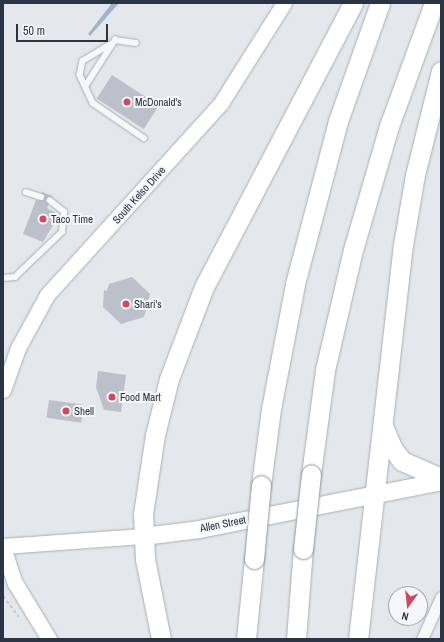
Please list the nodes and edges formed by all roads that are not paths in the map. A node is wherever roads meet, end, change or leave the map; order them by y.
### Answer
1 (284, 3) edge
2 (353, 3) edge
3 (380, 3) edge
4 (434, 3) edge
5 (136, 43) dead end
6 (110, 45) junction
7 (441, 71) edge
8 (86, 84) junction
9 (144, 138) dead end
10 (26, 192) dead end
11 (40, 197) dead end
12 (50, 201) dead end
13 (3, 278) edge
14 (3, 390) edge
15 (382, 424) junction
16 (441, 478) edge
17 (441, 481) edge
18 (376, 495) junction
19 (143, 536) junction
20 (3, 547) edge
21 (441, 597) edge
22 (49, 639) edge
23 (160, 639) edge
24 (246, 639) edge
25 (296, 639) edge
26 (358, 639) edge
27 (422, 639) edge

1 - 14 main road, South Kelso Drive
2 - 19 highway
3 - 24 highway, bridge
4 - 25 highway, bridge
5 - 6 lane
6 - 8 lane
6 - 8 lane
7 - 15 highway
8 - 9 lane
10 - 11 lane
12 - 13 lane
15 - 16 highway
15 - 18 highway
17 - 18 main road, Allen Street
18 - 19 main road, Allen Street
18 - 26 highway
19 - 20 main road, Allen Street
19 - 23 highway
20 - 22 main road
21 - 27 street

